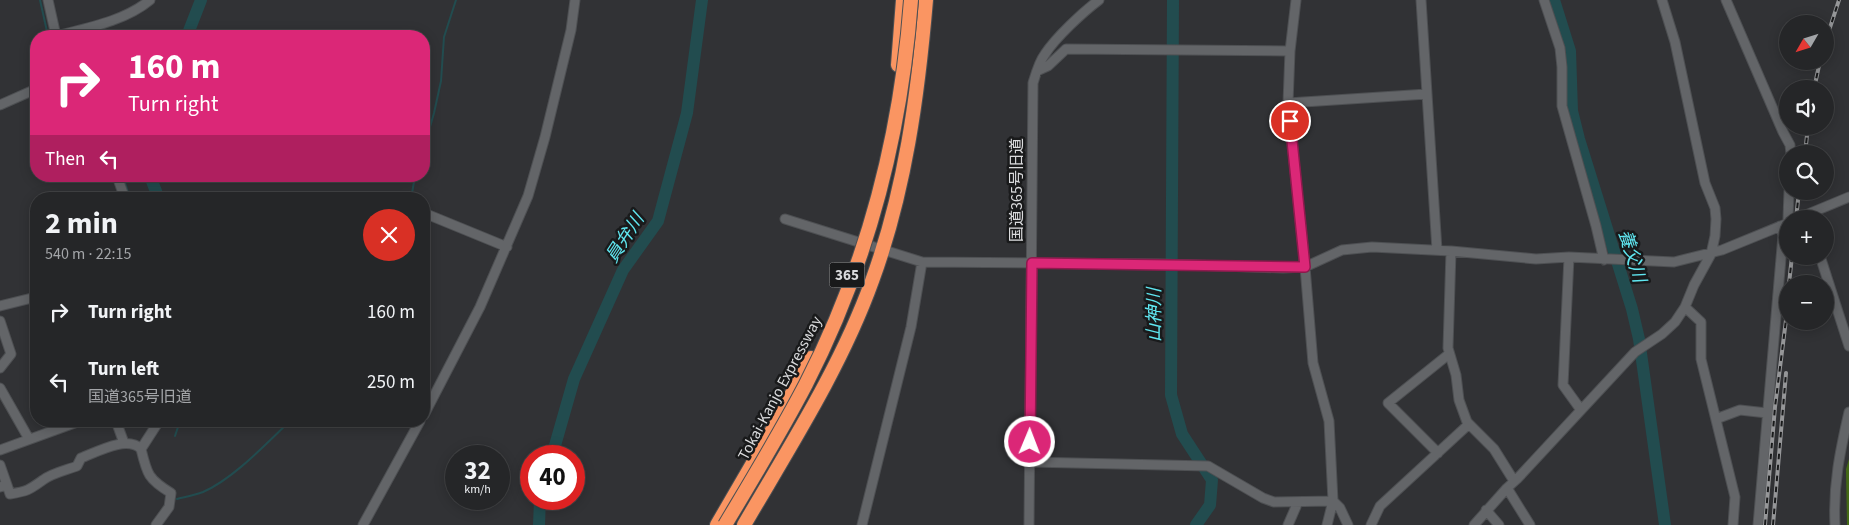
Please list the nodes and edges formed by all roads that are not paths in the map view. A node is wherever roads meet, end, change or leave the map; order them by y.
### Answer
1 (48, 0) edge
2 (150, 0) edge
3 (575, 0) edge
4 (904, 0) edge
5 (911, 0) edge
6 (926, 0) edge
7 (1099, 0) edge
8 (1296, 0) edge
9 (1421, 0) edge
10 (1544, 0) edge
11 (1662, 0) edge
12 (1726, 0) edge
13 (55, 30) edge
14 (76, 30) edge
15 (1290, 52) junction
16 (1037, 71) junction
17 (30, 92) edge
18 (1427, 94) junction
19 (1288, 103) junction
20 (0, 105) edge
21 (1790, 145) edge
22 (1849, 197) edge
23 (1821, 210) edge
24 (430, 215) edge
25 (785, 219) dead end
26 (1779, 226) edge
27 (858, 244) junction
28 (507, 247) junction
29 (1437, 250) junction
30 (882, 251) junction
31 (1450, 251) junction
32 (1711, 254) junction
33 (1569, 257) junction
34 (1607, 260) junction
35 (922, 262) junction
36 (1032, 263) junction
37 (1780, 265) edge
38 (1823, 265) edge
39 (1305, 267) junction
40 (30, 298) edge
41 (0, 306) edge
42 (1685, 307) junction
43 (0, 321) edge
44 (1849, 346) edge
45 (1449, 354) junction
46 (0, 368) edge
47 (0, 388) edge
48 (430, 403) edge
49 (1580, 410) junction
50 (1849, 412) edge
51 (1768, 413) junction
52 (1716, 419) junction
53 (1469, 424) junction
54 (63, 427) edge
55 (118, 427) edge
56 (155, 427) edge
57 (417, 427) edge
58 (29, 439) junction
59 (124, 442) junction
60 (141, 449) junction
61 (0, 450) edge
62 (1438, 453) junction
63 (1030, 462) junction
64 (0, 465) edge
65 (1510, 484) junction
66 (3, 486) edge
67 (1333, 501) junction
68 (1298, 502) junction
69 (1486, 510) junction
70 (156, 525) edge
71 (363, 525) edge
72 (717, 525) edge
73 (725, 525) edge
74 (744, 525) edge
75 (862, 525) edge
76 (1029, 525) edge
77 (1288, 525) edge
78 (1327, 525) edge
79 (1348, 525) edge
80 (1371, 525) edge
81 (1474, 525) edge
82 (1499, 525) edge
83 (1530, 525) edge
84 (1733, 525) edge
85 (1758, 525) edge
86 (1835, 525) edge

1 - 13 street
2 - 14 street
3 - 28 street
4 - 27 highway, 365
5 - 73 highway, Tokai-Kanjo Expressway, bridge
6 - 30 highway, 365
7 - 16 street, 国道365号旧道
8 - 15 street
9 - 18 street
10 - 34 street
11 - 32 street
12 - 21 street
15 - 16 street
15 - 19 street
16 - 36 street, 国道365号旧道
17 - 20 street
18 - 19 street
18 - 29 street
19 - 39 street
22 - 23 street
24 - 28 street
25 - 27 street
26 - 32 street
27 - 30 street
27 - 72 highway, 365
28 - 48 street
29 - 31 street
29 - 39 street
30 - 35 street
30 - 74 highway, 365
31 - 33 street
31 - 45 street
32 - 34 street
32 - 42 street
33 - 34 street
33 - 49 street
35 - 36 street
35 - 75 street
36 - 39 street
36 - 63 street, 国道365号旧道
37 - 51 street
38 - 44 street
39 - 67 street
40 - 41 street
42 - 49 street
42 - 52 street
43 - 46 street
45 - 53 street
45 - 62 street
47 - 58 street
49 - 65 street
50 - 86 street
51 - 52 street
51 - 85 street
52 - 84 street
53 - 62 street
53 - 65 street
54 - 58 street
55 - 59 street
56 - 60 street
57 - 71 street
58 - 61 street
59 - 60 street
59 - 66 street
60 - 70 street
62 - 80 street
63 - 68 street
63 - 76 street, 国道365号旧道
64 - 66 street
65 - 69 street
65 - 83 street
67 - 68 street
67 - 78 street
67 - 79 street
68 - 77 street
69 - 81 street
69 - 82 street

